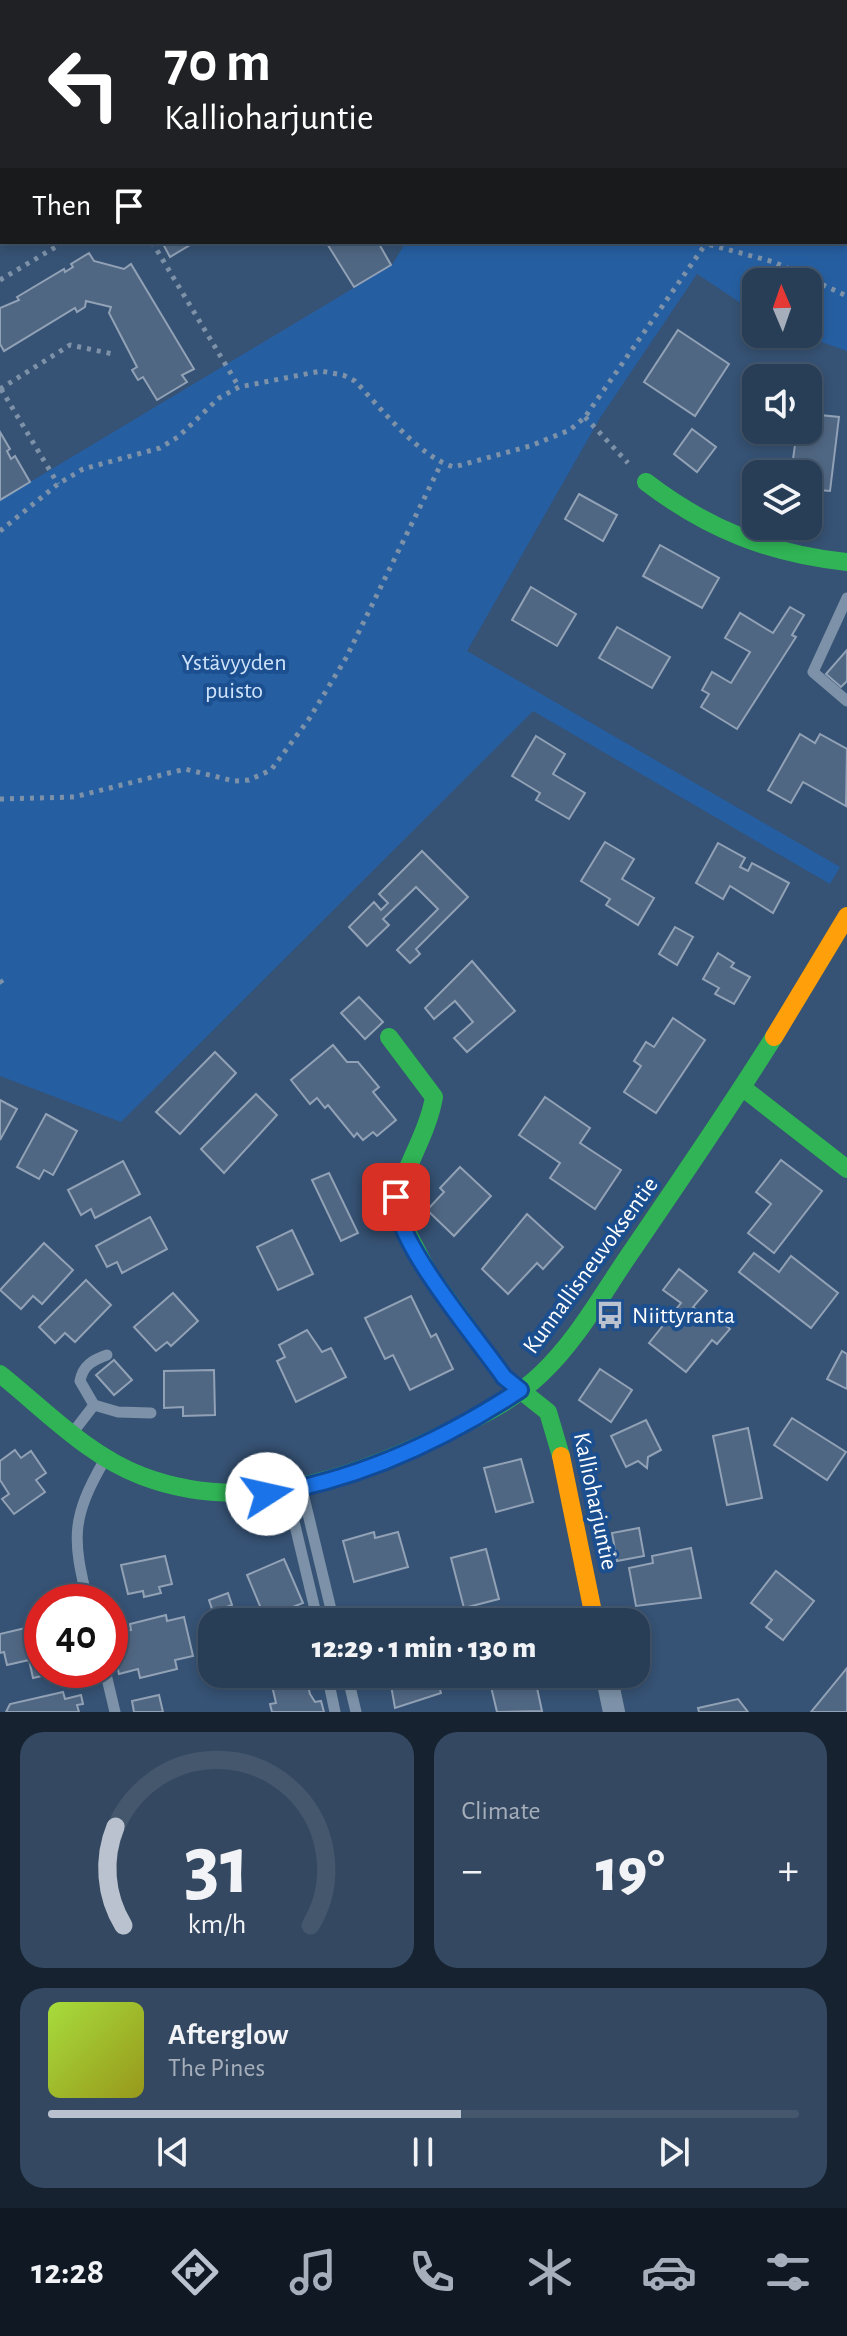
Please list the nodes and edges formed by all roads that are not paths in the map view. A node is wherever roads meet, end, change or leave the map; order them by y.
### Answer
1 (646, 482) road end
2 (847, 562) edge
3 (847, 598) edge
4 (847, 701) edge
5 (847, 916) edge
6 (389, 1037) dead end
7 (743, 1088) junction
8 (847, 1169) edge
9 (107, 1355) dead end
10 (0, 1374) edge
11 (520, 1390) junction
12 (94, 1405) junction
13 (151, 1413) dead end
14 (73, 1432) junction
15 (106, 1457) junction
16 (295, 1490) junction
17 (84, 1584) edge
18 (316, 1608) edge
19 (330, 1608) edge
20 (592, 1608) edge
21 (109, 1688) edge
22 (330, 1688) edge
23 (350, 1688) edge
24 (609, 1688) edge
25 (115, 1712) edge
26 (335, 1712) edge
27 (356, 1712) edge
28 (614, 1712) edge

1 - 2 street
3 - 4 lane
5 - 7 street, Kunnallisneuvoksentie
6 - 11 street, Kallioharjuntie
7 - 8 street
7 - 11 street, Kunnallisneuvoksentie
9 - 12 lane
10 - 14 street, Kunnallisneuvoksentie
11 - 16 street, Kunnallisneuvoksentie
11 - 20 street, Kallioharjuntie
12 - 13 lane
12 - 14 lane
14 - 15 street, Kunnallisneuvoksentie
15 - 16 street, Kunnallisneuvoksentie
15 - 17 lane
16 - 18 lane
16 - 19 lane
21 - 25 lane
22 - 26 lane
23 - 27 lane
24 - 28 street

